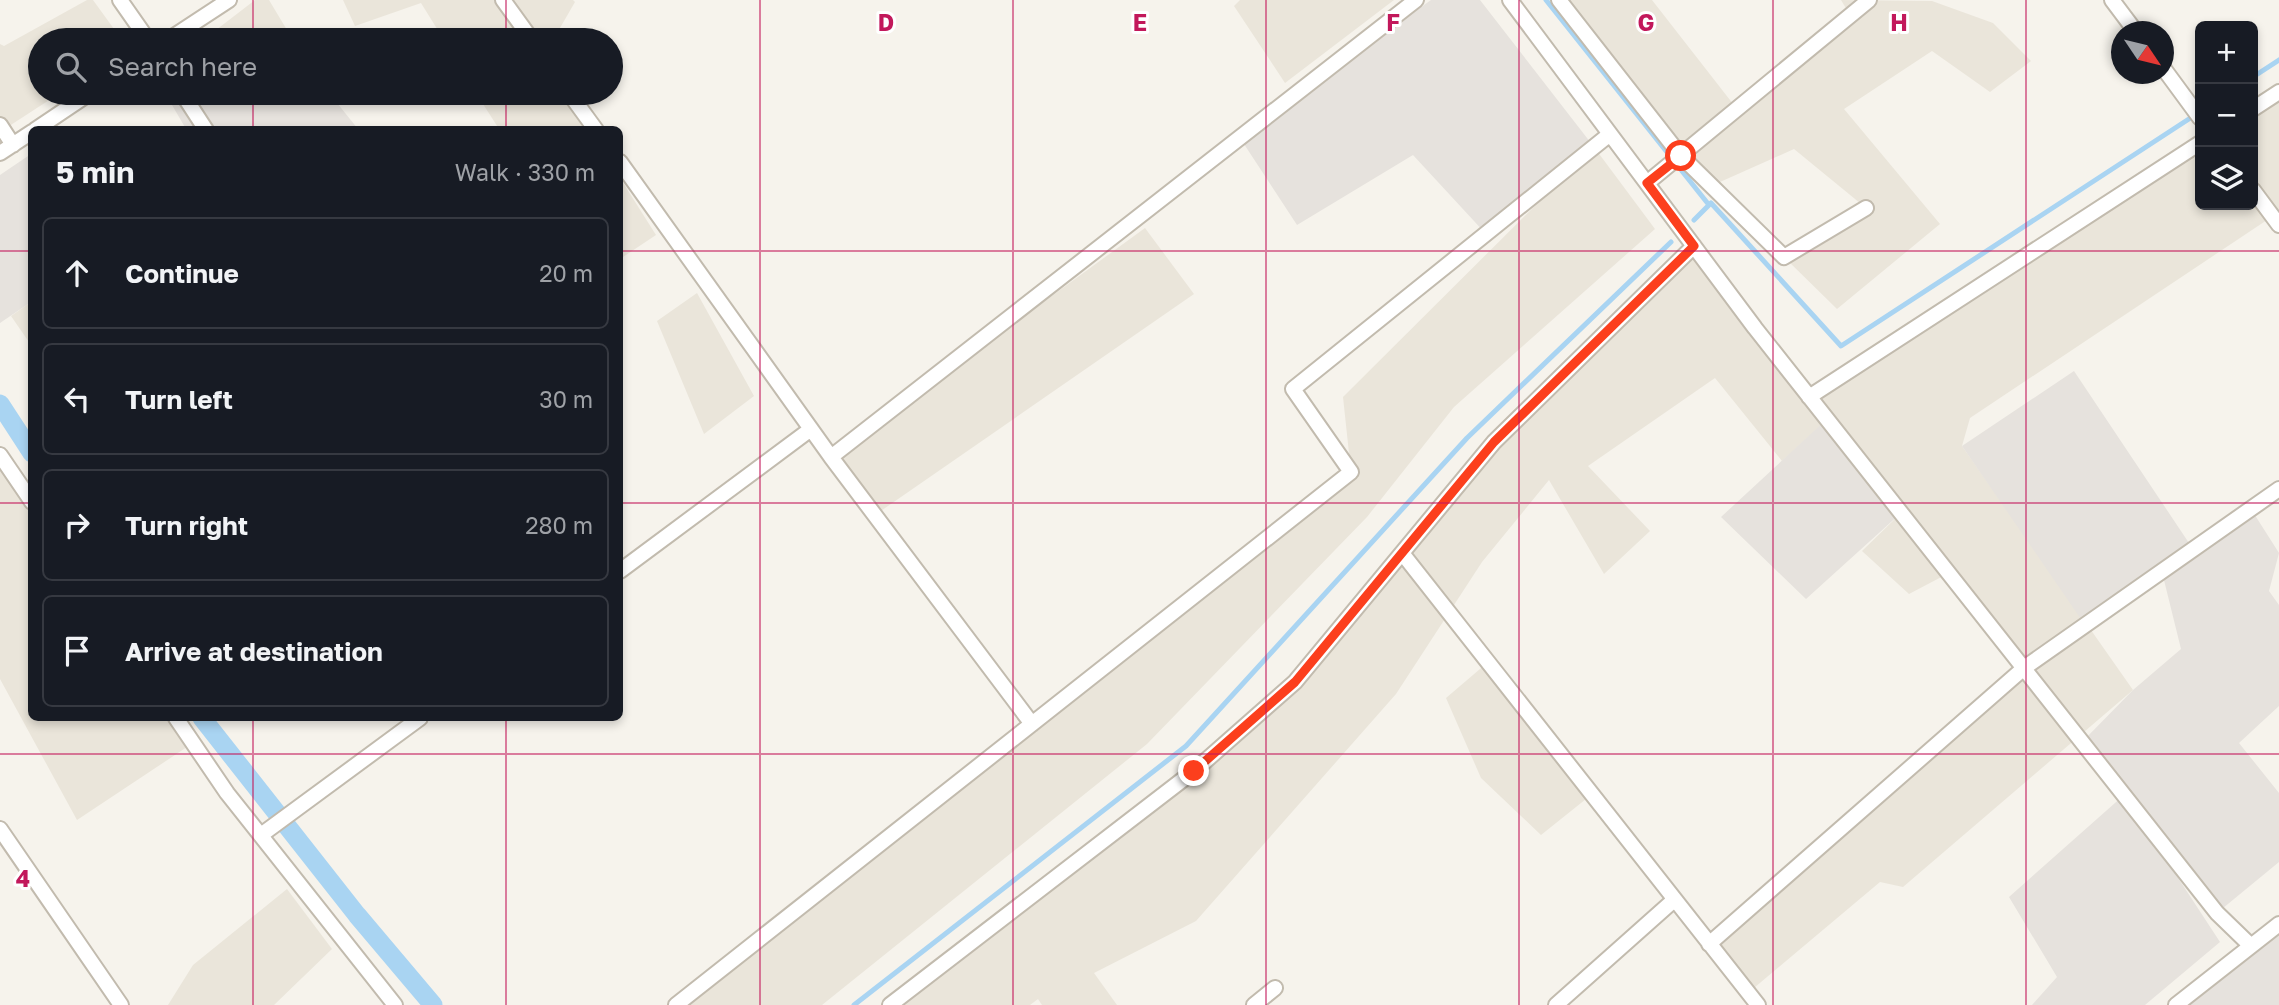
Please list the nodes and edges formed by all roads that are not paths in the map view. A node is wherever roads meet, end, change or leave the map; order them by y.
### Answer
1 (120, 0) edge
2 (229, 0) edge
3 (503, 0) edge
4 (1416, 0) edge
5 (1510, 0) edge
6 (1559, 0) edge
7 (1869, 0) edge
8 (2112, 0) edge
9 (2128, 21) edge
10 (140, 28) edge
11 (187, 28) edge
12 (523, 28) edge
13 (2174, 82) edge
14 (2279, 92) edge
15 (72, 105) edge
16 (190, 105) edge
17 (578, 105) edge
18 (2258, 106) edge
19 (2195, 111) edge
20 (0, 125) edge
21 (40, 126) edge
22 (203, 126) edge
23 (593, 126) edge
24 (28, 134) edge
25 (1610, 134) junction
26 (13, 145) junction
27 (2195, 146) edge
28 (0, 153) edge
29 (1681, 156) junction
30 (623, 166) edge
31 (1647, 183) junction
32 (2258, 197) edge
33 (1867, 208) dead end
34 (2279, 225) edge
35 (1694, 246) junction
36 (1809, 397) junction
37 (811, 429) junction
38 (0, 455) edge
39 (831, 457) junction
40 (2279, 489) edge
41 (28, 496) edge
42 (1402, 553) junction
43 (623, 569) edge
44 (2024, 668) junction
45 (178, 721) edge
46 (416, 721) edge
47 (1032, 724) junction
48 (0, 829) edge
49 (261, 835) junction
50 (1674, 901) junction
51 (2279, 924) edge
52 (1709, 944) junction
53 (2249, 944) junction
54 (1275, 988) dead end
55 (121, 1005) edge
56 (396, 1005) edge
57 (676, 1005) edge
58 (890, 1005) edge
59 (1254, 1005) edge
60 (1556, 1005) edge
61 (1758, 1005) edge
62 (2176, 1005) edge

1 - 10 street
2 - 11 street
3 - 12 street
4 - 39 street
5 - 25 street
6 - 29 street
7 - 29 street
8 - 9 street
13 - 19 street
14 - 18 street
15 - 21 street
16 - 22 street
17 - 23 street
20 - 26 street
24 - 26 street
25 - 31 street
25 - 47 street
26 - 28 street
27 - 36 street
29 - 31 street
29 - 33 street
30 - 37 street
31 - 35 street
32 - 34 street
35 - 36 street
35 - 42 street
36 - 44 street
37 - 39 street
37 - 43 street
38 - 41 street
39 - 47 street
40 - 44 street
42 - 50 street
42 - 58 street
44 - 52 street
44 - 53 street
45 - 49 street
46 - 49 street
47 - 57 street
48 - 55 street
49 - 56 street
50 - 52 street
50 - 60 street
51 - 53 street
52 - 61 street
53 - 62 street
54 - 59 street

